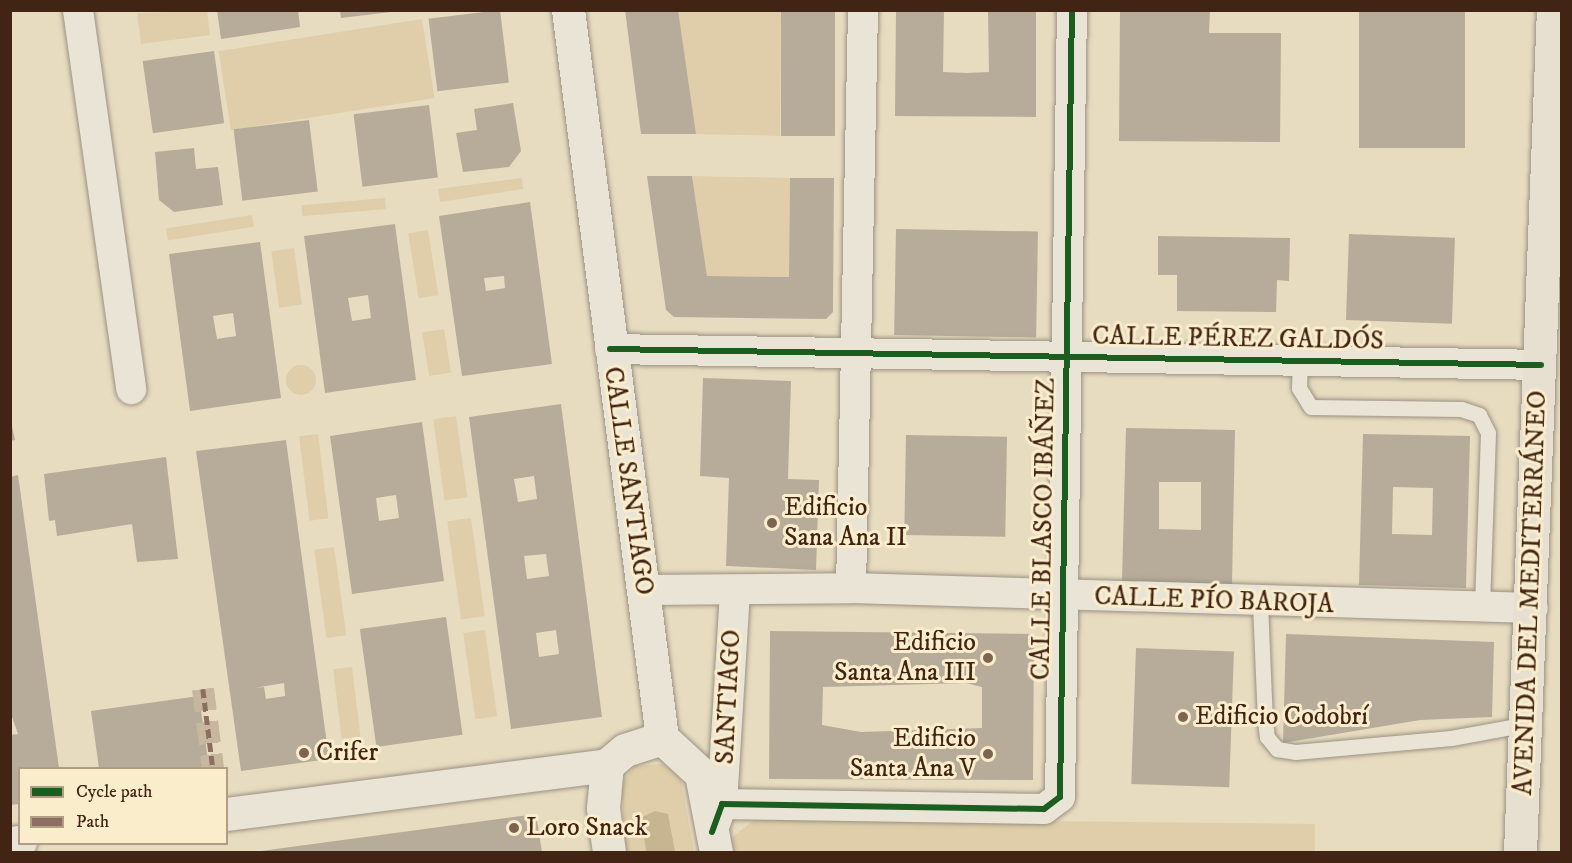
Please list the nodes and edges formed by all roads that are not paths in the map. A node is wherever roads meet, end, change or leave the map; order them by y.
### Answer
1 (78, 10) edge
2 (568, 10) edge
3 (863, 10) edge
4 (1072, 10) edge
5 (1552, 10) edge
6 (610, 349) junction
7 (855, 351) junction
8 (1068, 356) junction
9 (1300, 360) junction
10 (1541, 365) junction
11 (131, 389) dead end
12 (851, 588) junction
13 (642, 590) junction
14 (735, 590) junction
15 (1060, 595) junction
16 (1260, 603) junction
17 (1482, 608) junction
18 (1533, 608) junction
19 (1527, 724) junction
20 (662, 738) junction
21 (608, 765) junction
22 (228, 814) edge
23 (717, 829) edge
24 (609, 852) edge
25 (1520, 852) edge

1 - 11 street
2 - 6 street, CALLE SANTIAGO
3 - 7 street
4 - 8 street, CALLE BLASCO IBÁÑEZ
5 - 10 main road, AVENIDA DEL MEDITERRÁNEO
6 - 7 street, CALLE PÉREZ GALDÓS
6 - 13 street, CALLE SANTIAGO
7 - 8 street, CALLE PÉREZ GALDÓS
7 - 12 street
8 - 9 street, CALLE PÉREZ GALDÓS
8 - 15 street, CALLE BLASCO IBÁÑEZ
9 - 10 street, CALLE PÉREZ GALDÓS
9 - 17 lane
10 - 18 main road, AVENIDA DEL MEDITERRÁNEO
12 - 14 street, CALLE PÍO BAROJA
12 - 15 street, CALLE PÍO BAROJA
13 - 14 street, CALLE PÍO BAROJA
13 - 20 street, CALLE SANTIAGO
14 - 23 street, SANTIAGO
15 - 16 street, CALLE PÍO BAROJA
15 - 23 street, CALLE BLASCO IBÁÑEZ
16 - 17 street, CALLE PÍO BAROJA
16 - 19 lane
17 - 18 street, CALLE PÍO BAROJA
18 - 19 main road, AVENIDA DEL MEDITERRÁNEO
19 - 25 main road, AVENIDA DEL MEDITERRÁNEO
20 - 21 street
20 - 23 street
21 - 22 street
21 - 24 street

